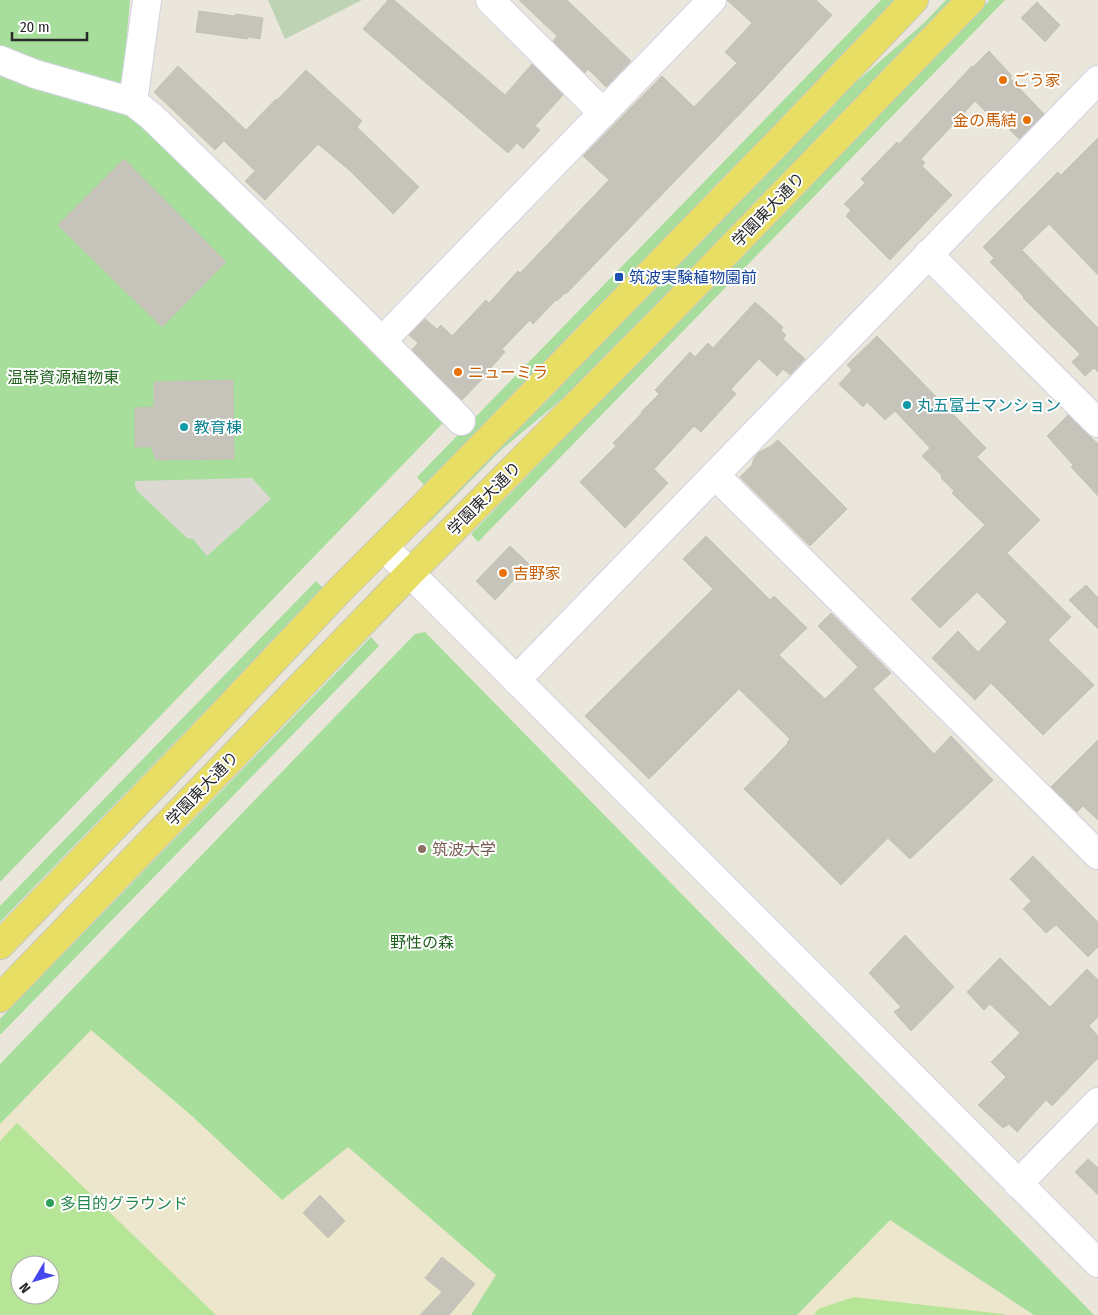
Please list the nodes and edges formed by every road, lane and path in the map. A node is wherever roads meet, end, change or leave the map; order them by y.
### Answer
1 (147, 0) edge
2 (490, 0) edge
3 (712, 0) edge
4 (914, 0) edge
5 (971, 0) edge
6 (0, 60) edge
7 (1098, 80) edge
8 (134, 102) junction
9 (603, 113) junction
10 (928, 254) junction
11 (382, 341) junction
12 (461, 421) dead end
13 (1098, 423) edge
14 (715, 475) junction
15 (384, 547) junction
16 (410, 573) junction
17 (516, 680) junction
18 (1098, 855) edge
19 (0, 945) edge
20 (0, 998) edge
21 (1098, 1102) edge
22 (1018, 1184) junction
23 (1098, 1263) edge

1 - 8 street
2 - 9 street
3 - 9 street
4 - 15 main road
5 - 16 main road, 学園東大通り
6 - 8 street
7 - 10 street
8 - 11 street
9 - 11 street
10 - 13 street
10 - 14 street
11 - 12 street
14 - 17 street
14 - 18 street
15 - 16 street
15 - 19 main road
16 - 17 street
16 - 20 main road, 学園東大通り
17 - 22 street
21 - 22 street
22 - 23 street

